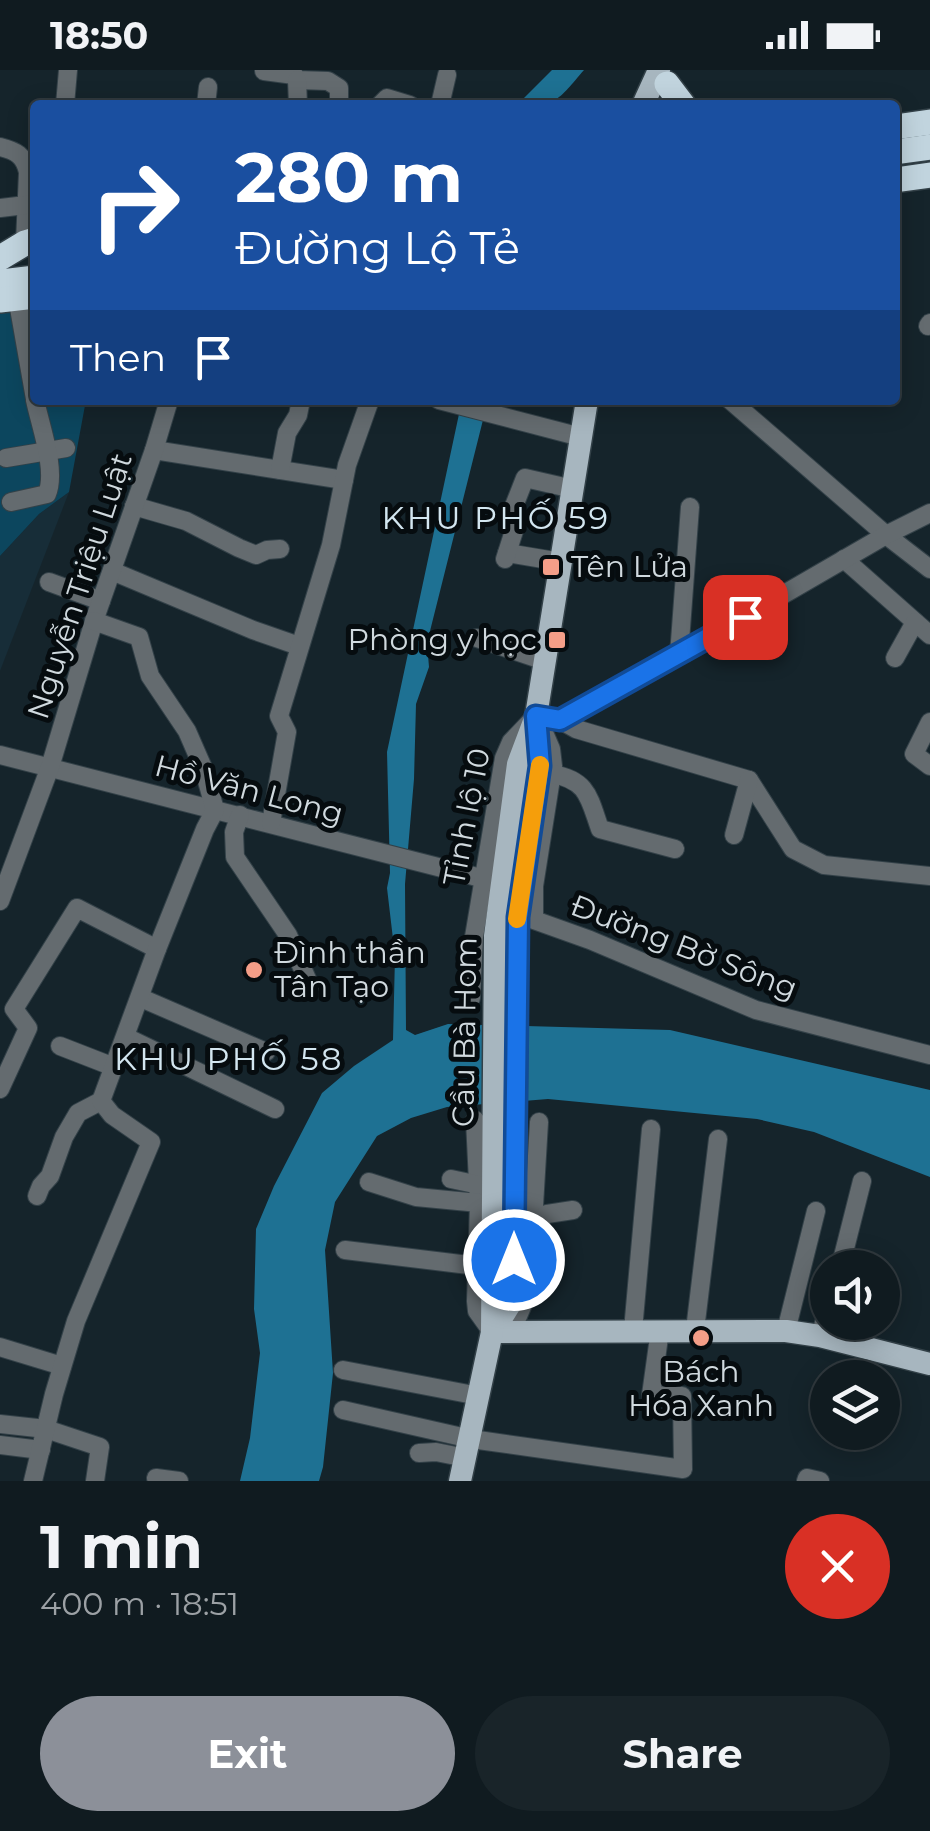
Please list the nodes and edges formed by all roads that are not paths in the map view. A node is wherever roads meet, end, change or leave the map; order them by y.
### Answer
1 (68, 70) edge
2 (264, 71) edge
3 (447, 75) dead end
4 (296, 80) junction
5 (65, 100) edge
6 (298, 100) edge
7 (339, 100) edge
8 (441, 100) edge
9 (930, 114) edge
10 (900, 118) edge
11 (930, 122) edge
12 (900, 126) edge
13 (930, 136) edge
14 (900, 140) edge
15 (0, 147) edge
16 (930, 147) edge
17 (900, 151) edge
18 (930, 161) edge
19 (900, 165) edge
20 (930, 175) edge
21 (900, 179) edge
22 (30, 204) edge
23 (0, 208) edge
24 (21, 271) edge
25 (30, 354) edge
26 (36, 405) edge
27 (168, 405) edge
28 (300, 405) edge
29 (368, 405) edge
30 (459, 405) edge
31 (586, 405) edge
32 (736, 405) edge
33 (582, 437) junction
34 (66, 448) dead end
35 (46, 450) junction
36 (154, 450) junction
37 (6, 458) dead end
38 (280, 470) junction
39 (344, 480) junction
40 (573, 489) junction
41 (10, 502) dead end
42 (134, 506) junction
43 (690, 507) dead end
44 (930, 513) edge
45 (886, 535) junction
46 (280, 549) dead end
47 (844, 559) junction
48 (561, 562) junction
49 (930, 568) edge
50 (112, 571) junction
51 (49, 582) dead end
52 (101, 601) junction
53 (94, 621) junction
54 (915, 622) junction
55 (930, 635) edge
56 (477, 638) dead end
57 (299, 646) junction
58 (680, 655) junction
59 (895, 658) dead end
60 (545, 662) junction
61 (536, 716) junction
62 (560, 720) junction
63 (930, 722) edge
64 (0, 755) edge
65 (50, 766) junction
66 (930, 766) edge
67 (537, 768) junction
68 (749, 780) junction
69 (215, 810) junction
70 (240, 815) junction
71 (271, 823) junction
72 (734, 836) dead end
73 (675, 850) dead end
74 (930, 876) edge
75 (485, 878) junction
76 (0, 901) edge
77 (534, 920) joint
78 (157, 949) junction
79 (310, 986) dead end
80 (141, 998) junction
81 (471, 998) dead end
82 (126, 1037) junction
83 (60, 1046) dead end
84 (266, 1052) dead end
85 (930, 1055) edge
86 (114, 1067) junction
87 (1, 1085) edge
88 (101, 1101) junction
89 (275, 1110) dead end
90 (475, 1120) dead end
91 (539, 1122) dead end
92 (651, 1129) dead end
93 (718, 1139) dead end
94 (451, 1180) dead end
95 (862, 1180) dead end
96 (369, 1182) dead end
97 (479, 1194) junction
98 (37, 1196) dead end
99 (573, 1210) dead end
100 (816, 1211) dead end
101 (532, 1224) junction
102 (345, 1250) dead end
103 (844, 1250) edge
104 (477, 1266) junction
105 (632, 1330) junction
106 (660, 1330) junction
107 (695, 1330) junction
108 (786, 1331) junction
109 (492, 1332) junction
110 (810, 1335) edge
111 (836, 1340) edge
112 (0, 1347) edge
113 (930, 1364) edge
114 (62, 1366) junction
115 (343, 1370) dead end
116 (479, 1396) junction
117 (344, 1410) dead end
118 (0, 1424) edge
119 (46, 1429) junction
120 (0, 1445) edge
121 (468, 1448) junction
122 (41, 1450) junction
123 (419, 1453) dead end
124 (156, 1478) dead end
125 (33, 1481) edge
126 (94, 1481) edge
127 (179, 1481) edge
128 (460, 1481) edge
129 (806, 1481) edge
130 (820, 1481) edge

1 - 5 street
2 - 4 street
3 - 8 street
4 - 6 street
4 - 7 street
9 - 10 highway
11 - 12 highway
13 - 14 highway
15 - 22 street
16 - 17 highway
18 - 19 highway
20 - 21 highway
22 - 23 street
22 - 24 street
24 - 25 street
26 - 35 street
27 - 36 street, Nguyễn Triệu Luật
28 - 38 street
29 - 39 street
30 - 33 street
31 - 33 main road, Tỉnh lộ 10
32 - 45 street
33 - 40 main road, Tỉnh lộ 10
34 - 35 street
35 - 37 street
35 - 41 street
36 - 38 street
36 - 42 street, Nguyễn Triệu Luật
38 - 39 street
39 - 57 street
40 - 48 main road, Tỉnh lộ 10
40 - 48 street
42 - 46 street
42 - 50 street, Nguyễn Triệu Luật
43 - 58 street
44 - 45 street
45 - 47 street
45 - 49 street
47 - 54 street
47 - 58 street
48 - 60 main road, Tỉnh lộ 10
50 - 52 street, Nguyễn Triệu Luật
50 - 57 street
51 - 52 street
52 - 53 street, Nguyễn Triệu Luật
53 - 65 street, Nguyễn Triệu Luật
53 - 69 street
54 - 55 street
54 - 59 street
56 - 60 street
57 - 71 street
58 - 62 street
60 - 61 main road, Tỉnh lộ 10
61 - 62 street
61 - 67 main road, Tỉnh lộ 10
61 - 75 street, Tỉnh lộ 10
62 - 68 street
63 - 66 street
64 - 65 street, Hồ Văn Long
65 - 69 street, Hồ Văn Long
65 - 76 street, Nguyễn Triệu Luật
67 - 73 street
67 - 77 street, Tỉnh lộ 10
67 - 109 main road, Cầu Bà Hom
68 - 72 street
68 - 74 street
69 - 70 street, Hồ Văn Long
69 - 78 street
70 - 71 street, Hồ Văn Long
70 - 79 street
71 - 75 street, Hồ Văn Long
75 - 81 street, Tỉnh lộ 10
77 - 85 street, Đường Bờ Sông
78 - 80 street
78 - 87 street
80 - 82 street
80 - 84 street
82 - 86 street
82 - 89 street
83 - 86 street
86 - 88 street
88 - 98 street
88 - 114 street
90 - 97 street
91 - 101 street
92 - 105 street
93 - 107 street
94 - 97 street
95 - 103 street
96 - 97 street
97 - 104 street
99 - 101 street
100 - 108 street
101 - 109 street
102 - 104 street
104 - 109 street
105 - 106 main road
105 - 109 main road
106 - 107 main road
106 - 121 street
107 - 108 main road
108 - 110 main road
109 - 116 main road
111 - 113 main road
112 - 114 street
114 - 119 street
115 - 116 street
116 - 121 main road
117 - 121 street
118 - 119 street
119 - 122 street
119 - 126 street
120 - 122 street
121 - 123 street
121 - 128 main road
122 - 125 street
124 - 127 street
129 - 130 street

